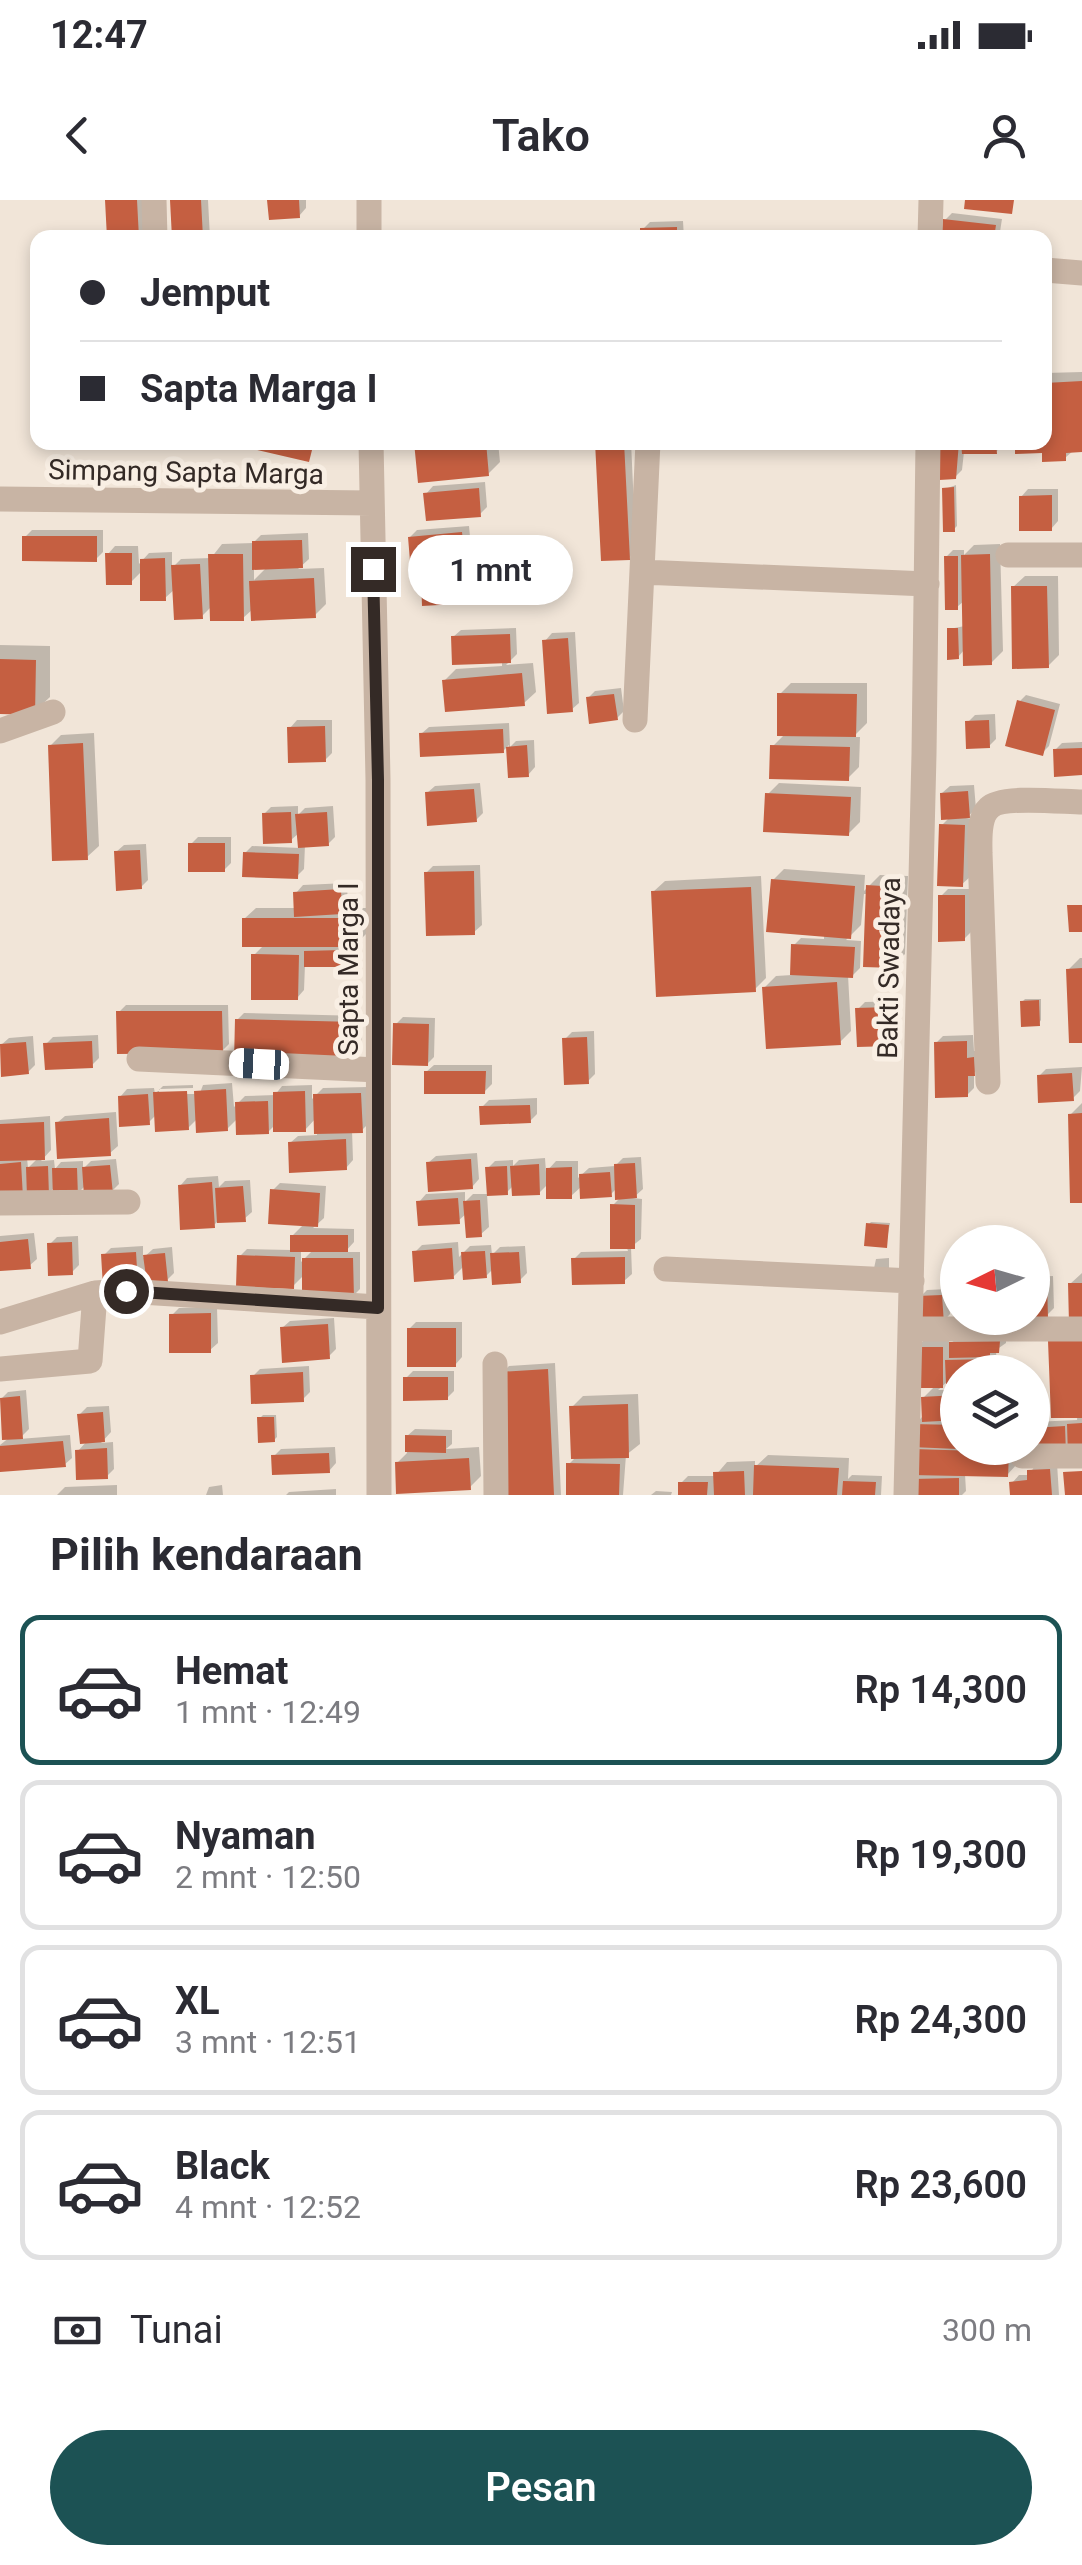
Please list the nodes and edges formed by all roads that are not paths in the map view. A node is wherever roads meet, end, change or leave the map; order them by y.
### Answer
1 (154, 200) edge
2 (369, 200) edge
3 (931, 200) edge
4 (155, 230) edge
5 (370, 230) edge
6 (930, 230) edge
7 (1052, 271) edge
8 (1082, 273) edge
9 (371, 450) edge
10 (648, 450) edge
11 (928, 450) edge
12 (0, 500) edge
13 (372, 503) junction
14 (1008, 555) dead end
15 (1082, 555) edge
16 (642, 572) junction
17 (927, 584) junction
18 (53, 712) dead end
19 (635, 720) dead end
20 (0, 731) edge
21 (1082, 802) edge
22 (139, 1059) dead end
23 (378, 1070) junction
24 (988, 1082) dead end
25 (128, 1202) dead end
26 (0, 1203) edge
27 (666, 1269) dead end
28 (912, 1282) junction
29 (95, 1294) junction
30 (378, 1308) junction
31 (0, 1322) edge
32 (910, 1329) junction
33 (1082, 1329) edge
34 (495, 1364) dead end
35 (0, 1369) edge
36 (1050, 1456) edge
37 (1082, 1456) edge
38 (379, 1495) edge
39 (496, 1495) edge
40 (906, 1495) edge

1 - 4 street
2 - 5 street
3 - 6 street
7 - 8 street
9 - 13 street, Sapta Marga I
10 - 16 street
11 - 17 street, Bakti Swadaya
12 - 13 street, Simpang Sapta Marga
13 - 23 street, Sapta Marga I
14 - 15 street
16 - 17 street
16 - 19 street
17 - 28 street, Bakti Swadaya
18 - 20 street
21 - 24 street
22 - 23 street
23 - 30 street, Sapta Marga I
25 - 26 street
27 - 28 street
28 - 32 street, Bakti Swadaya
29 - 30 street
29 - 31 street
29 - 35 street
30 - 38 street, Sapta Marga I
32 - 33 street
32 - 40 street, Bakti Swadaya
34 - 39 street
36 - 37 street

